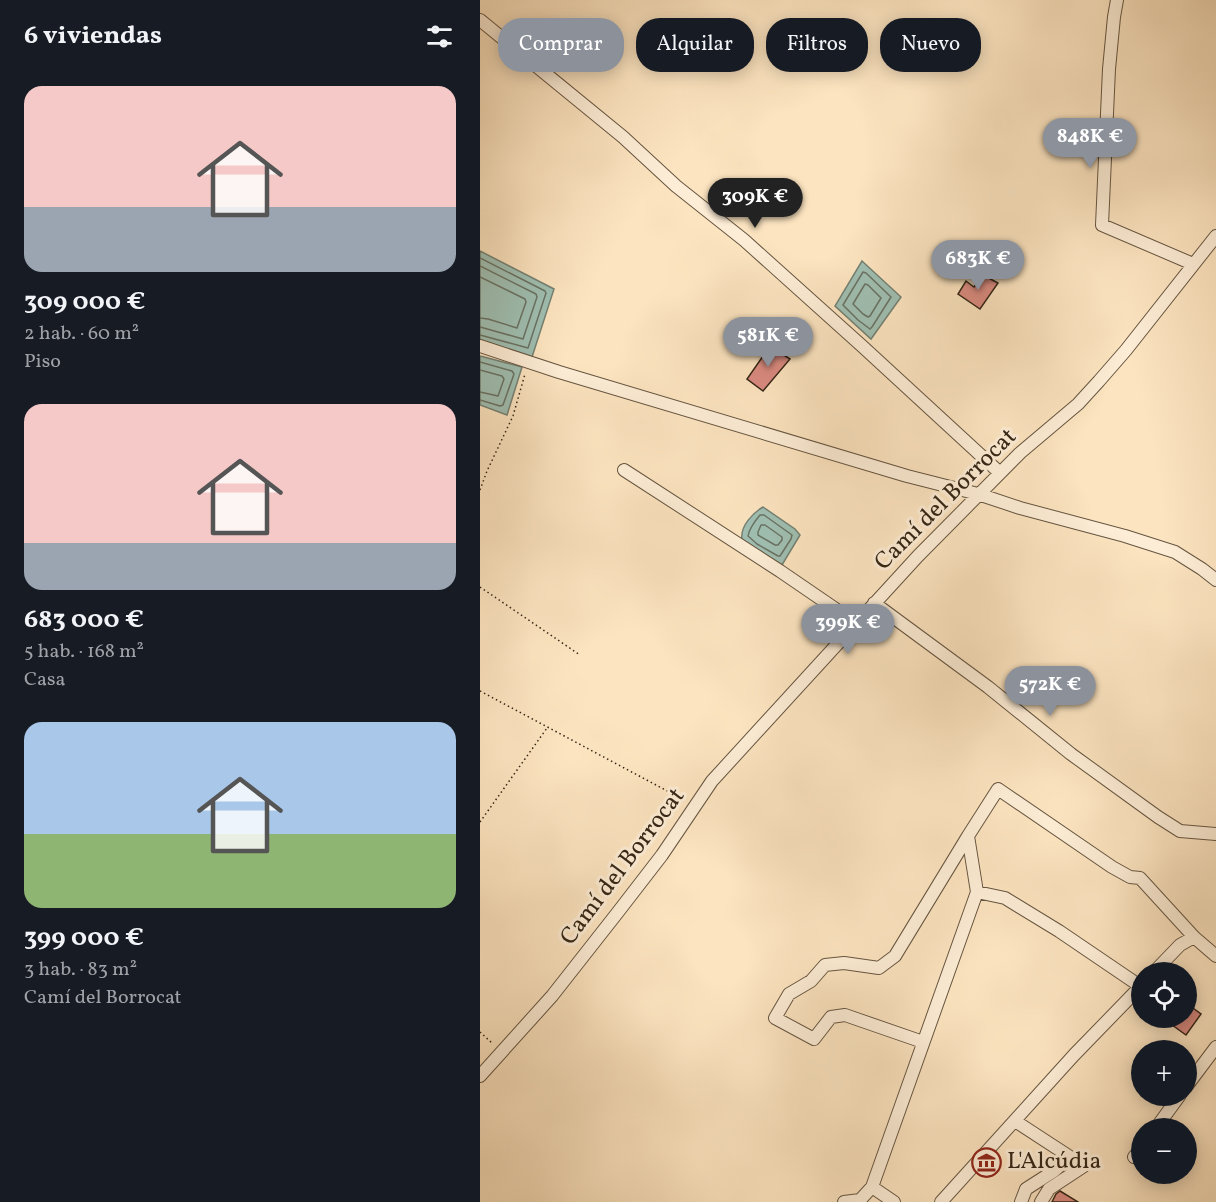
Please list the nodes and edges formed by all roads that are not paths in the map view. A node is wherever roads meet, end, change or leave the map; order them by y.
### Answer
1 (1117, 0) edge
2 (480, 20) edge
3 (1216, 236) edge
4 (1193, 264) junction
5 (480, 346) edge
6 (624, 471) dead end
7 (1000, 473) junction
8 (978, 494) junction
9 (1216, 580) edge
10 (874, 603) junction
11 (856, 623) junction
12 (1216, 834) edge
13 (968, 836) junction
14 (977, 892) junction
15 (1194, 937) junction
16 (1216, 956) edge
17 (1164, 962) edge
18 (1131, 979) edge
19 (1131, 996) edge
20 (923, 1042) junction
21 (1216, 1047) edge
22 (1197, 1072) edge
23 (480, 1076) edge
24 (1015, 1121) junction
25 (1070, 1157) junction
26 (872, 1187) junction
27 (844, 1202) edge
28 (894, 1202) edge
29 (941, 1202) edge
30 (1021, 1202) edge
31 (1041, 1202) edge

1 - 4 street
2 - 7 street
3 - 4 street, Camí del Borrocat
4 - 7 street, Camí del Borrocat
5 - 8 street
6 - 11 street
7 - 8 street, Camí del Borrocat
8 - 9 street
8 - 10 street, Camí del Borrocat
10 - 11 street, Camí del Borrocat
10 - 12 street
11 - 23 street, Camí del Borrocat
13 - 14 street
13 - 15 street
13 - 20 street
14 - 18 street
14 - 20 street
15 - 16 street
15 - 17 street
19 - 24 street
20 - 26 street
21 - 22 street
24 - 25 street
24 - 29 street
25 - 30 street
25 - 31 street
26 - 27 street
26 - 28 street

